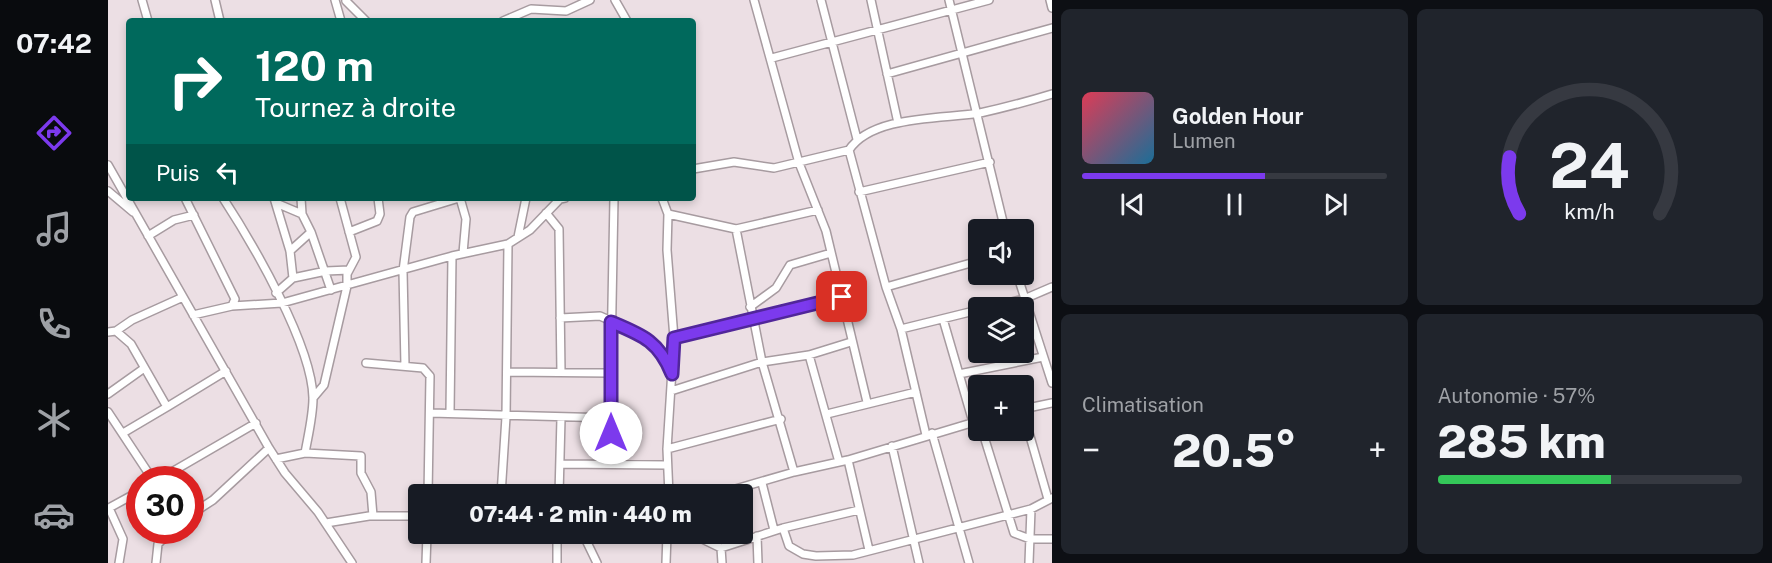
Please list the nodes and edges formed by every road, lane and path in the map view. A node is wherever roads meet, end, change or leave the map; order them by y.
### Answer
1 (142, 0) edge
2 (215, 0) edge
3 (335, 0) edge
4 (346, 0) edge
5 (590, 0) edge
6 (615, 0) edge
7 (754, 0) edge
8 (821, 0) edge
9 (871, 0) edge
10 (950, 0) edge
11 (989, 0) edge
12 (1050, 0) edge
13 (1052, 8) edge
14 (951, 10) junction
15 (339, 12) junction
16 (147, 18) edge
17 (219, 18) edge
18 (340, 18) edge
19 (363, 18) edge
20 (510, 18) edge
21 (625, 18) edge
22 (1052, 28) edge
23 (876, 30) junction
24 (831, 41) junction
25 (962, 54) junction
26 (772, 58) junction
27 (887, 74) junction
28 (1052, 94) edge
29 (978, 113) junction
30 (898, 123) junction
31 (857, 139) junction
32 (849, 150) junction
33 (990, 162) junction
34 (799, 163) junction
35 (108, 165) edge
36 (696, 168) edge
37 (108, 192) edge
38 (126, 192) edge
39 (859, 192) junction
40 (131, 201) edge
41 (187, 201) edge
42 (226, 201) edge
43 (275, 201) edge
44 (301, 201) edge
45 (341, 201) edge
46 (378, 201) edge
47 (449, 201) edge
48 (460, 201) edge
49 (525, 201) edge
50 (559, 201) edge
51 (614, 201) edge
52 (663, 201) edge
53 (818, 210) junction
54 (546, 213) junction
55 (135, 214) junction
56 (194, 214) junction
57 (302, 214) junction
58 (668, 214) junction
59 (1003, 219) edge
60 (736, 229) junction
61 (311, 232) junction
62 (349, 232) junction
63 (148, 236) junction
64 (518, 237) junction
65 (508, 244) junction
66 (290, 251) junction
67 (831, 253) junction
68 (463, 254) junction
69 (452, 256) junction
70 (968, 264) edge
71 (349, 270) junction
72 (326, 271) junction
73 (403, 271) junction
74 (293, 279) junction
75 (347, 286) junction
76 (886, 287) junction
77 (1052, 287) edge
78 (331, 290) junction
79 (276, 293) junction
80 (183, 297) junction
81 (842, 297) junction
82 (1029, 297) edge
83 (282, 303) junction
84 (232, 306) junction
85 (750, 307) junction
86 (968, 313) edge
87 (193, 315) junction
88 (560, 318) junction
89 (943, 319) junction
90 (753, 320) junction
91 (611, 322) junction
92 (901, 329) junction
93 (1034, 330) edge
94 (110, 331) edge
95 (674, 338) junction
96 (851, 342) junction
97 (809, 355) junction
98 (1043, 357) junction
99 (762, 362) junction
100 (366, 363) dead end
101 (405, 366) junction
102 (143, 369) junction
103 (225, 371) junction
104 (507, 372) junction
105 (561, 372) junction
106 (610, 373) junction
107 (672, 374) junction
108 (959, 374) junction
109 (1052, 383) edge
110 (671, 391) junction
111 (916, 392) junction
112 (108, 394) edge
113 (313, 398) junction
114 (968, 400) edge
115 (867, 402) junction
116 (1052, 403) edge
117 (168, 407) junction
118 (1034, 407) edge
119 (108, 412) edge
120 (450, 412) junction
121 (431, 413) junction
122 (827, 414) junction
123 (506, 417) junction
124 (561, 418) junction
125 (612, 418) junction
126 (781, 419) junction
127 (256, 423) junction
128 (968, 423) edge
129 (123, 433) junction
130 (929, 434) junction
131 (986, 441) edge
132 (1033, 441) edge
133 (892, 446) junction
134 (269, 448) junction
135 (667, 449) junction
136 (305, 453) junction
137 (276, 459) junction
138 (848, 460) junction
139 (839, 462) junction
140 (560, 464) junction
141 (609, 464) junction
142 (667, 465) junction
143 (143, 466) edge
144 (182, 466) edge
145 (794, 472) junction
146 (762, 483) junction
147 (428, 484) edge
148 (502, 484) edge
149 (559, 484) edge
150 (668, 484) edge
151 (753, 485) edge
152 (126, 498) edge
153 (1050, 498) edge
154 (204, 506) edge
155 (108, 507) edge
156 (1031, 509) junction
157 (858, 510) junction
158 (1010, 513) junction
159 (373, 516) junction
160 (408, 516) edge
161 (326, 523) junction
162 (958, 526) junction
163 (783, 528) junction
164 (774, 530) junction
165 (757, 537) junction
166 (912, 538) junction
167 (1030, 539) junction
168 (1052, 539) edge
169 (158, 544) edge
170 (427, 544) edge
171 (557, 544) edge
172 (588, 544) edge
173 (667, 544) edge
174 (713, 544) edge
175 (721, 548) junction
176 (869, 550) junction
177 (821, 560) edge
178 (119, 563) edge
179 (156, 563) edge
180 (352, 563) edge
181 (426, 563) edge
182 (557, 563) edge
183 (597, 563) edge
184 (666, 563) edge
185 (722, 563) edge
186 (758, 563) edge
187 (919, 563) edge
188 (969, 563) edge
189 (1029, 563) edge

1 - 16 street
2 - 17 street
3 - 15 street
4 - 15 street
4 - 19 street
5 - 20 street
6 - 21 street
7 - 26 street
8 - 24 street
9 - 23 street
10 - 14 street
11 - 14 street
12 - 13 street
14 - 23 street
14 - 25 street
15 - 18 street
22 - 25 street
23 - 24 street
23 - 27 street
24 - 26 street
24 - 31 street
25 - 27 street
25 - 29 street
26 - 34 street
27 - 30 street
28 - 29 street
29 - 30 street
29 - 33 street
30 - 31 street
31 - 32 street
32 - 34 street
32 - 39 street
33 - 39 street
33 - 59 street
34 - 36 street
34 - 53 street
35 - 38 street
37 - 55 street
39 - 76 street
40 - 55 street
41 - 56 street
42 - 79 street
43 - 57 street
43 - 66 street
44 - 57 street
45 - 62 street
46 - 62 street
47 - 73 street
48 - 68 street
49 - 64 street
50 - 54 street
51 - 91 street
52 - 58 street
53 - 60 street
53 - 67 street
54 - 64 street
54 - 88 street
55 - 63 street
56 - 63 street
56 - 84 street
57 - 61 street
58 - 60 street
58 - 95 street
60 - 85 street
61 - 66 street
61 - 72 street
62 - 71 street
63 - 80 street
64 - 65 street
65 - 68 street
65 - 104 street
66 - 74 street
67 - 81 street
67 - 85 street
68 - 69 street
69 - 73 street
69 - 120 street
70 - 76 street
71 - 72 street
71 - 75 street
72 - 74 street
72 - 78 street
73 - 75 street
73 - 101 street
74 - 79 street
75 - 78 street
75 - 113 street
76 - 92 street
77 - 82 street
78 - 83 street
79 - 83 street
80 - 87 street
80 - 94 street
81 - 90 street
81 - 96 street
83 - 84 street
83 - 113 street
84 - 87 street
85 - 90 street
86 - 89 street
87 - 103 street
88 - 91 street
88 - 105 street
89 - 92 street
89 - 108 street
90 - 95 street
90 - 99 street
91 - 106 street
91 - 107 street
92 - 111 street
93 - 98 street
94 - 102 street
95 - 107 street
96 - 97 street
96 - 115 street
97 - 99 street
97 - 122 street
98 - 108 street
98 - 109 street
99 - 110 street
99 - 126 street
100 - 101 street
101 - 121 street
102 - 112 street
102 - 117 street
103 - 117 street
103 - 127 street
104 - 105 street
104 - 123 street
105 - 106 street
106 - 125 street
107 - 110 street
108 - 114 street
110 - 135 street
111 - 115 street
111 - 130 street
113 - 136 street
115 - 122 street
116 - 118 street
117 - 129 street
119 - 129 street
120 - 121 street
120 - 123 street
121 - 147 street
122 - 139 street
123 - 124 street
123 - 148 street
124 - 125 street
124 - 140 street
125 - 141 street
126 - 135 street
126 - 145 street
127 - 134 street
127 - 144 street
128 - 130 street
129 - 143 street
130 - 133 street
130 - 162 street
131 - 158 street
132 - 153 street
133 - 138 street
133 - 166 street
134 - 137 street
134 - 154 street
135 - 142 street
136 - 137 street
136 - 159 street
137 - 161 street
138 - 139 street
138 - 157 street
139 - 145 street
140 - 141 street
140 - 149 street
141 - 142 street
142 - 150 street
145 - 146 street
146 - 151 street
146 - 164 street
152 - 155 street
153 - 156 street
155 - 178 street
156 - 158 street
156 - 167 street
157 - 163 street
157 - 176 street
158 - 162 street
158 - 167 street
159 - 160 street
159 - 161 street
161 - 180 street
162 - 166 street
162 - 188 street
163 - 164 street
163 - 177 street
164 - 165 street
165 - 175 street
165 - 186 street
166 - 176 street
166 - 187 street
167 - 168 street
167 - 189 street
169 - 179 street
170 - 181 street
171 - 182 street
172 - 183 street
173 - 184 street
174 - 175 street
175 - 185 street
176 - 177 street

